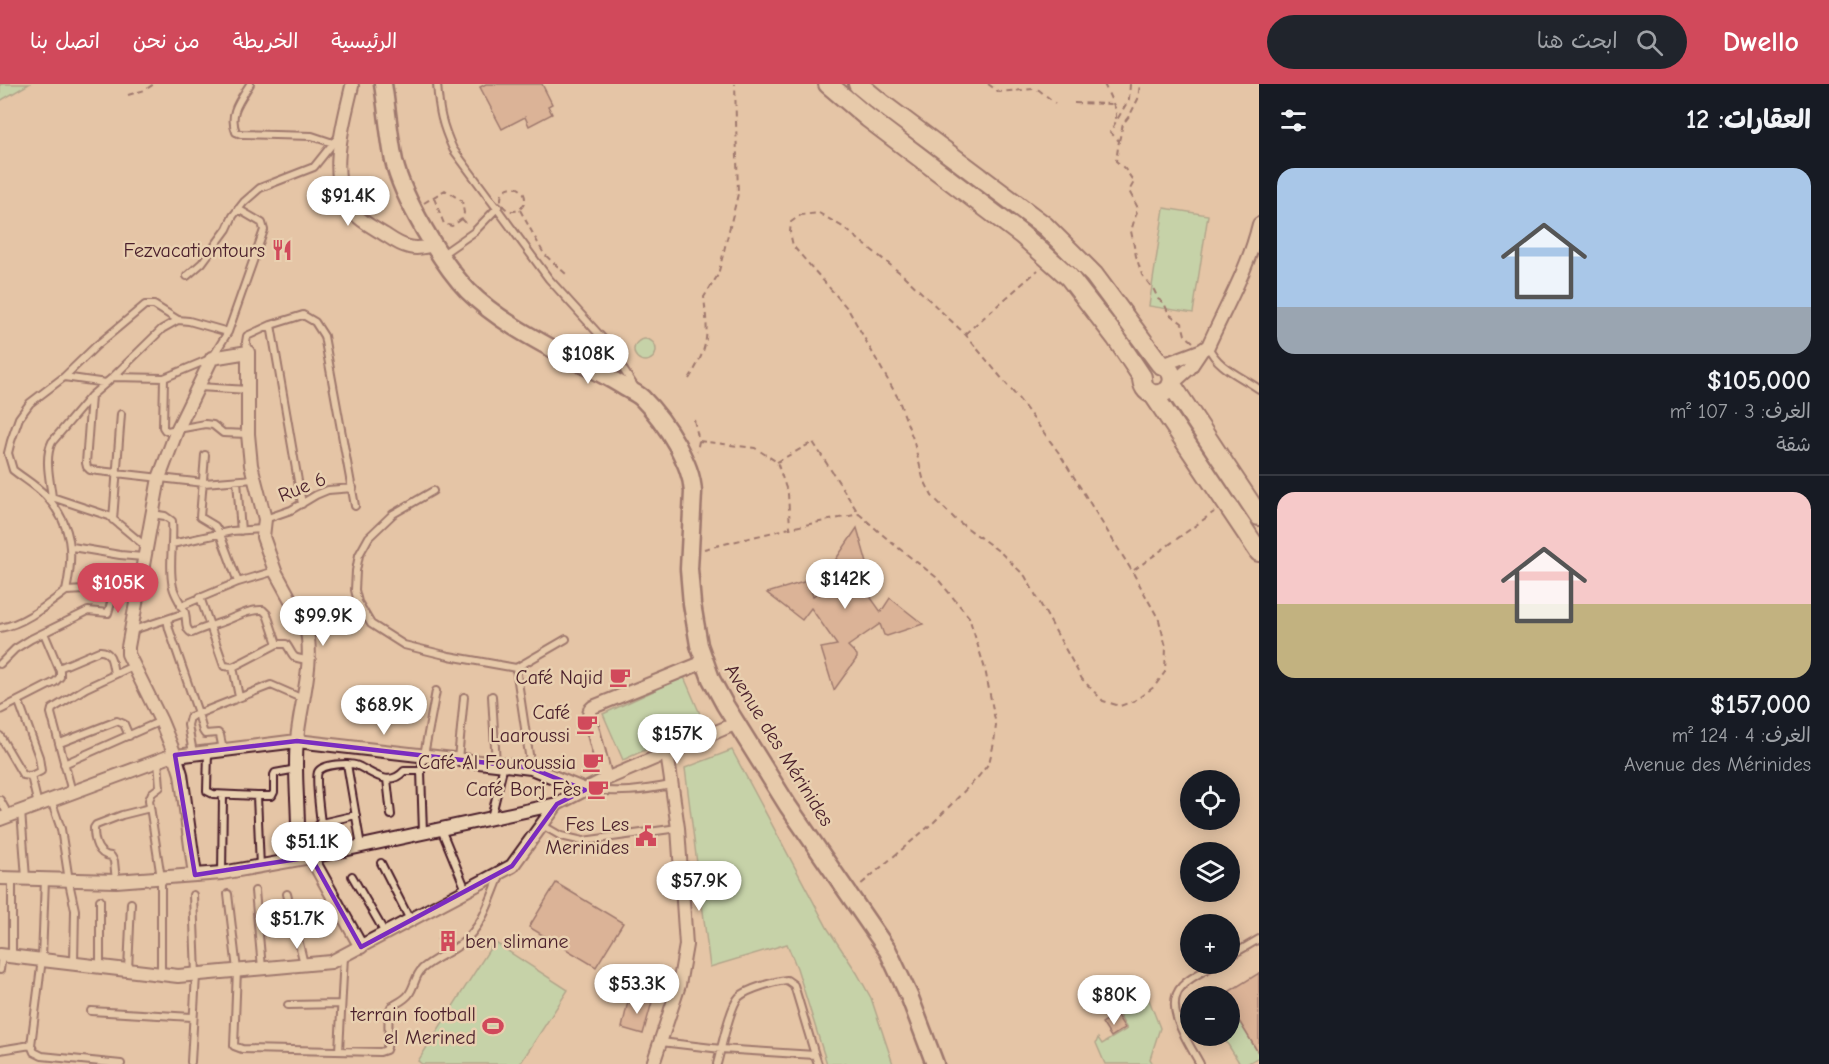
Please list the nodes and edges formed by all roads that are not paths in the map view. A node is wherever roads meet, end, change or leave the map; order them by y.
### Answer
1 (250, 84) edge
2 (383, 84) edge
3 (437, 84) edge
4 (828, 84) edge
5 (858, 84) edge
6 (352, 86) dead end
7 (342, 132) junction
8 (333, 143) junction
9 (498, 207) junction
10 (238, 209) junction
11 (1259, 224) edge
12 (1257, 243) edge
13 (437, 249) junction
14 (187, 276) dead end
15 (178, 320) junction
16 (271, 325) junction
17 (228, 333) junction
18 (1205, 348) junction
19 (248, 352) junction
20 (212, 358) junction
21 (1161, 364) junction
22 (64, 377) junction
23 (113, 377) junction
24 (1142, 377) junction
25 (164, 378) junction
26 (106, 383) junction
27 (1172, 384) junction
28 (198, 387) junction
29 (1259, 389) edge
30 (249, 390) junction
31 (1154, 394) junction
32 (91, 396) junction
33 (640, 396) junction
34 (121, 414) dead end
35 (177, 430) junction
36 (248, 434) junction
37 (205, 455) dead end
38 (117, 472) junction
39 (159, 478) junction
40 (254, 479) junction
41 (237, 481) junction
42 (202, 483) junction
43 (353, 488) junction
44 (433, 491) dead end
45 (49, 496) junction
46 (302, 504) junction
47 (355, 506) dead end
48 (152, 514) junction
49 (1259, 516) edge
50 (113, 520) junction
51 (264, 524) junction
52 (241, 531) junction
53 (220, 534) junction
54 (172, 544) junction
55 (72, 547) junction
56 (144, 552) junction
57 (1259, 552) edge
58 (275, 571) junction
59 (238, 582) junction
60 (66, 591) junction
61 (113, 596) junction
62 (200, 597) junction
63 (136, 598) junction
64 (181, 606) junction
65 (364, 613) junction
66 (185, 614) junction
67 (167, 620) junction
68 (209, 626) junction
69 (0, 628) edge
70 (130, 631) junction
71 (44, 633) junction
72 (308, 633) junction
73 (566, 639) dead end
74 (277, 644) junction
75 (308, 660) junction
76 (704, 662) junction
77 (0, 664) edge
78 (133, 666) junction
79 (232, 667) junction
80 (59, 668) junction
81 (516, 668) junction
82 (114, 674) junction
83 (436, 691) dead end
84 (492, 696) dead end
85 (464, 697) dead end
86 (239, 698) junction
87 (303, 699) junction
88 (19, 702) junction
89 (0, 710) edge
90 (198, 713) junction
91 (161, 721) junction
92 (736, 723) junction
93 (0, 736) edge
94 (129, 736) junction
95 (297, 741) junction
96 (60, 743) junction
97 (223, 750) junction
98 (208, 752) junction
99 (194, 753) junction
100 (667, 753) junction
101 (176, 755) junction
102 (424, 755) junction
103 (459, 759) junction
104 (158, 761) junction
105 (64, 764) junction
106 (347, 764) junction
107 (500, 764) junction
108 (531, 768) junction
109 (297, 769) junction
110 (421, 771) junction
111 (31, 776) junction
112 (387, 779) junction
113 (606, 779) junction
114 (671, 784) junction
115 (585, 790) junction
116 (72, 792) junction
117 (223, 795) junction
118 (257, 796) junction
119 (0, 800) edge
120 (51, 800) junction
121 (557, 804) junction
122 (38, 805) junction
123 (150, 808) junction
124 (21, 811) junction
125 (356, 815) junction
126 (391, 815) dead end
127 (4, 817) edge
128 (491, 819) junction
129 (321, 823) junction
130 (542, 825) junction
131 (678, 828) junction
132 (441, 829) junction
133 (423, 833) junction
134 (300, 836) junction
135 (361, 846) junction
136 (311, 857) junction
137 (381, 863) dead end
138 (260, 867) junction
139 (501, 872) junction
140 (222, 873) junction
141 (195, 875) junction
142 (352, 876) dead end
143 (6, 878) edge
144 (161, 878) junction
145 (26, 879) junction
146 (45, 879) junction
147 (69, 880) junction
148 (116, 881) junction
149 (255, 891) dead end
150 (466, 891) junction
151 (228, 894) dead end
152 (287, 894) dead end
153 (193, 895) dead end
154 (100, 900) dead end
155 (131, 903) dead end
156 (410, 920) junction
157 (385, 934) junction
158 (1259, 939) edge
159 (361, 947) junction
160 (1240, 950) edge
161 (5, 955) edge
162 (344, 956) junction
163 (42, 959) junction
164 (74, 963) junction
165 (304, 964) junction
166 (100, 966) junction
167 (262, 968) junction
168 (0, 970) edge
169 (128, 970) junction
170 (237, 970) junction
171 (161, 974) junction
172 (1199, 974) edge
173 (196, 975) junction
174 (341, 1004) junction
175 (288, 1005) dead end
176 (91, 1011) dead end
177 (192, 1017) junction
178 (661, 1042) junction
179 (31, 1045) junction
180 (721, 1049) junction
181 (0, 1050) edge
182 (339, 1051) junction
183 (815, 1055) junction
184 (191, 1062) dead end
185 (121, 1064) edge
186 (653, 1064) edge
187 (717, 1064) edge
188 (818, 1064) edge
189 (935, 1064) edge
190 (1200, 1064) edge

1 - 8 lane
2 - 13 main road, Avenue des Mérinides
3 - 9 lane
4 - 24 main road
5 - 21 main road
6 - 7 street
7 - 8 lane
7 - 13 street
8 - 10 lane
9 - 13 lane
9 - 33 lane
10 - 14 lane
10 - 17 lane
11 - 12 street
12 - 18 street
13 - 33 main road, Avenue des Mérinides
15 - 17 lane
15 - 22 lane
15 - 23 lane
16 - 19 lane
16 - 43 lane
16 - 46 lane
17 - 20 lane
18 - 21 street
18 - 27 street
18 - 29 lane
19 - 20 street
19 - 30 street
20 - 25 lane
20 - 28 street
21 - 24 main road
21 - 27 main road
22 - 26 lane
22 - 45 lane
23 - 25 lane
23 - 26 lane
24 - 31 main road
25 - 35 lane
26 - 32 lane
27 - 31 main road
27 - 49 main road
28 - 30 lane
28 - 35 street
30 - 36 street
31 - 57 main road
32 - 38 lane
32 - 45 lane
33 - 76 main road, Avenue des Mérinides
34 - 38 lane
35 - 36 lane
35 - 39 street
36 - 40 street
37 - 42 lane
38 - 39 lane
38 - 50 lane
39 - 42 lane
39 - 48 street
40 - 41 lane
40 - 51 street
41 - 42 lane
41 - 52 lane
42 - 53 lane
43 - 46 lane, Rue 6
43 - 47 lane
44 - 65 lane
45 - 50 lane
45 - 55 lane
46 - 51 lane, Rue 6
48 - 54 lane
48 - 56 street
50 - 56 lane
51 - 52 lane, Rue 6
51 - 58 street
52 - 53 lane, Rue 6
53 - 54 lane, Rue 6
53 - 59 lane
54 - 64 lane
55 - 56 lane
55 - 60 lane
56 - 63 street
58 - 59 lane
58 - 72 street
59 - 62 lane
60 - 61 lane
60 - 69 lane
61 - 63 lane
61 - 71 lane
62 - 64 lane
62 - 68 lane
63 - 70 street
64 - 66 lane
65 - 72 lane
65 - 81 lane
66 - 67 lane
66 - 68 lane
67 - 70 lane
67 - 90 lane
68 - 74 lane
68 - 79 lane
70 - 78 street
71 - 77 lane
71 - 80 lane
72 - 75 street
73 - 81 lane
74 - 75 lane
74 - 79 lane
75 - 87 street
76 - 92 main road, Avenue des Mérinides
76 - 113 street
78 - 82 lane
78 - 91 street
79 - 86 lane
80 - 82 lane
80 - 88 lane
81 - 108 lane
82 - 96 lane
83 - 102 lane
84 - 107 lane
85 - 103 lane
86 - 87 lane
86 - 90 lane
87 - 95 street
88 - 89 lane
88 - 111 lane
90 - 97 lane
90 - 99 lane
91 - 94 lane
91 - 101 street
92 - 100 street
92 - 189 main road, Avenue des Mérinides
93 - 111 lane
94 - 96 lane
94 - 105 lane
95 - 97 street
95 - 102 street
95 - 109 street
96 - 105 lane
97 - 98 street
98 - 99 street
98 - 117 lane
99 - 101 street
100 - 113 street
100 - 114 street
101 - 104 street
101 - 141 street
102 - 103 street
102 - 110 lane
103 - 107 street
104 - 116 street
104 - 123 lane
105 - 116 lane
106 - 112 lane
106 - 125 lane
106 - 129 lane
107 - 108 street
107 - 128 lane
108 - 115 street
109 - 118 lane
109 - 134 street
110 - 112 lane
110 - 133 lane
111 - 122 lane
112 - 126 lane
113 - 115 street
114 - 115 lane
114 - 131 street
115 - 121 street
116 - 120 street
117 - 118 lane
117 - 140 lane
118 - 138 lane
119 - 127 lane
120 - 122 street
120 - 147 lane
121 - 128 street
121 - 130 street
122 - 124 street
123 - 144 lane
123 - 148 lane
124 - 127 street
124 - 145 lane
125 - 129 lane
125 - 135 lane
128 - 132 street
129 - 134 lane
130 - 131 lane
130 - 139 street
131 - 178 street
132 - 133 street
132 - 150 lane
133 - 135 street
134 - 136 street
135 - 136 street
136 - 138 street
136 - 159 street
137 - 156 lane
138 - 140 street
139 - 150 street
139 - 182 lane
140 - 141 street
141 - 144 street
142 - 157 lane
143 - 145 street
143 - 161 lane
144 - 148 street
144 - 171 lane
145 - 146 street
146 - 147 street
146 - 163 lane
147 - 148 street
147 - 164 lane
149 - 167 lane
150 - 156 street
151 - 170 lane
152 - 165 lane
153 - 173 lane
154 - 166 lane
155 - 169 lane
156 - 157 street
157 - 159 street
158 - 160 lane
159 - 162 street
161 - 163 street
161 - 168 lane
162 - 165 street
162 - 174 lane
163 - 164 street
163 - 179 lane
164 - 166 street
165 - 167 street
166 - 169 street
167 - 170 street
169 - 171 street
170 - 173 street
170 - 182 lane
171 - 173 street
172 - 190 lane
173 - 177 lane
174 - 175 lane
174 - 182 lane
176 - 177 lane
177 - 184 lane
178 - 180 lane
178 - 186 street
179 - 181 lane
179 - 185 lane
180 - 183 lane
180 - 183 lane
180 - 187 lane
183 - 188 lane

